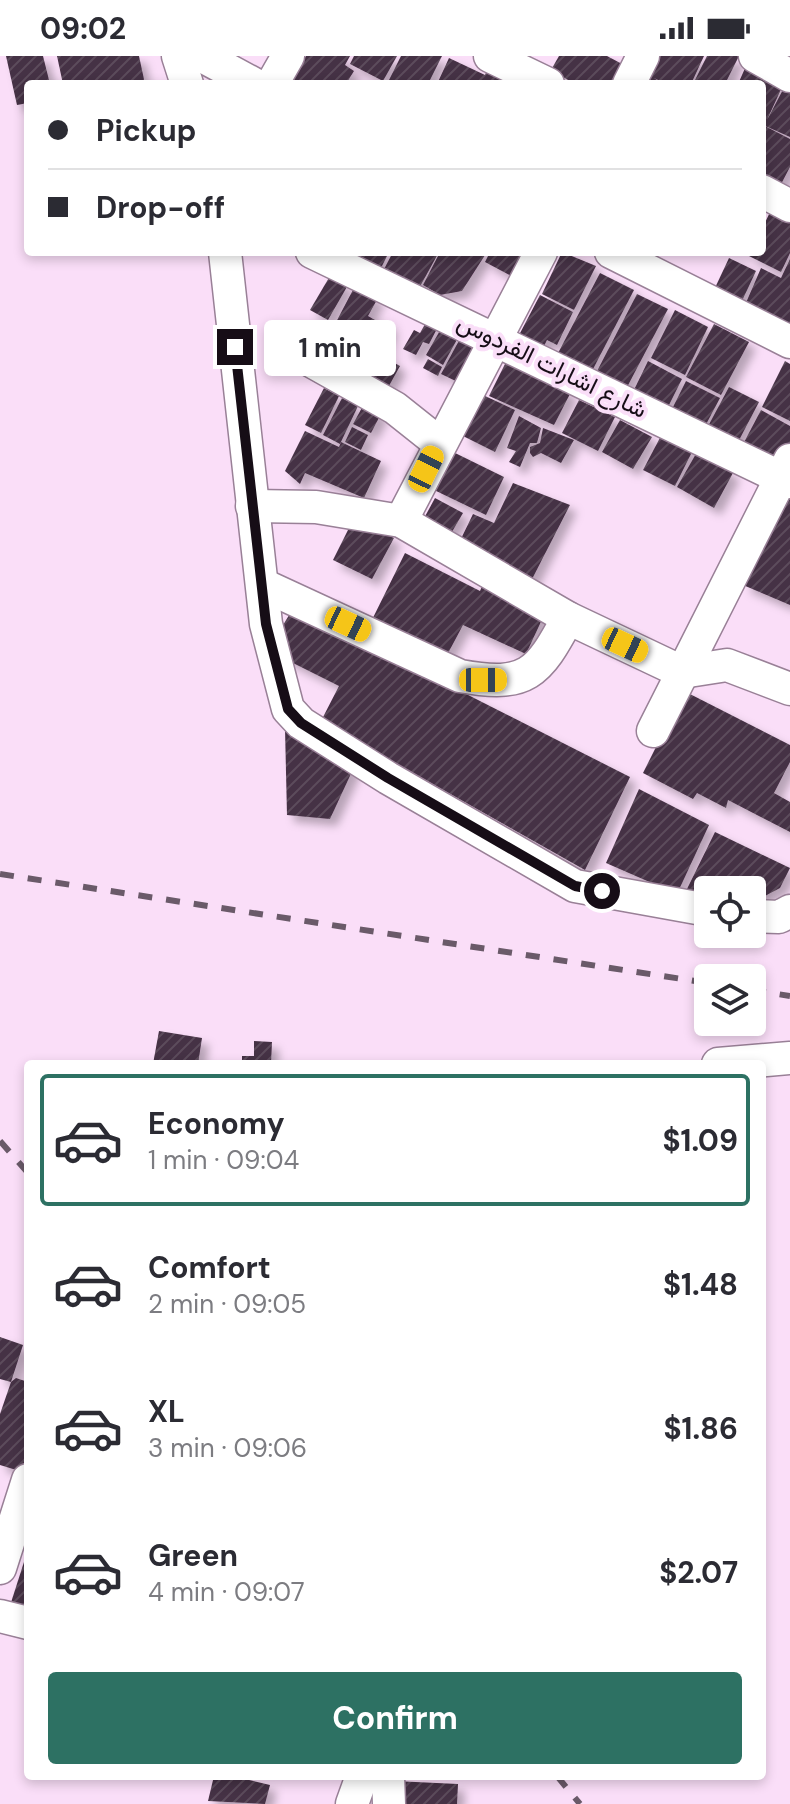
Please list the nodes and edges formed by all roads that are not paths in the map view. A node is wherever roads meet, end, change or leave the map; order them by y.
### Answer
1 (178, 56) edge
2 (202, 56) edge
3 (288, 56) edge
4 (490, 56) edge
5 (643, 56) edge
6 (755, 56) edge
7 (790, 76) edge
8 (186, 80) edge
9 (247, 80) edge
10 (274, 80) edge
11 (540, 80) edge
12 (631, 80) edge
13 (766, 193) edge
14 (790, 206) edge
15 (225, 256) edge
16 (321, 256) edge
17 (539, 256) edge
18 (619, 256) edge
19 (496, 338) junction
20 (790, 342) edge
21 (306, 358) dead end
22 (439, 443) junction
23 (787, 473) edge
24 (252, 506) junction
25 (401, 521) junction
26 (263, 585) junction
27 (568, 618) junction
28 (682, 672) junction
29 (790, 689) edge
30 (653, 731) dead end
31 (694, 907) edge
32 (790, 911) edge
33 (766, 917) edge
34 (790, 1058) edge
35 (766, 1060) edge
36 (24, 1493) edge
37 (0, 1568) edge
38 (0, 1616) edge
39 (24, 1622) edge
40 (361, 1780) edge
41 (388, 1780) edge
42 (352, 1804) edge
43 (389, 1804) edge

1 - 8 street
2 - 9 street
3 - 10 street
4 - 11 street
5 - 12 street
6 - 7 street
13 - 14 street
15 - 24 street
16 - 19 street, شارع اشارات الفردوس
17 - 19 street
18 - 20 street
19 - 22 street
19 - 23 street, شارع اشارات الفردوس
21 - 22 street
22 - 25 street
23 - 28 street
24 - 25 street
24 - 26 street
25 - 27 street
26 - 27 street
26 - 31 street
27 - 28 street
28 - 29 street
28 - 30 street
32 - 33 street
34 - 35 street
36 - 37 street
38 - 39 street
40 - 42 street
41 - 43 street

